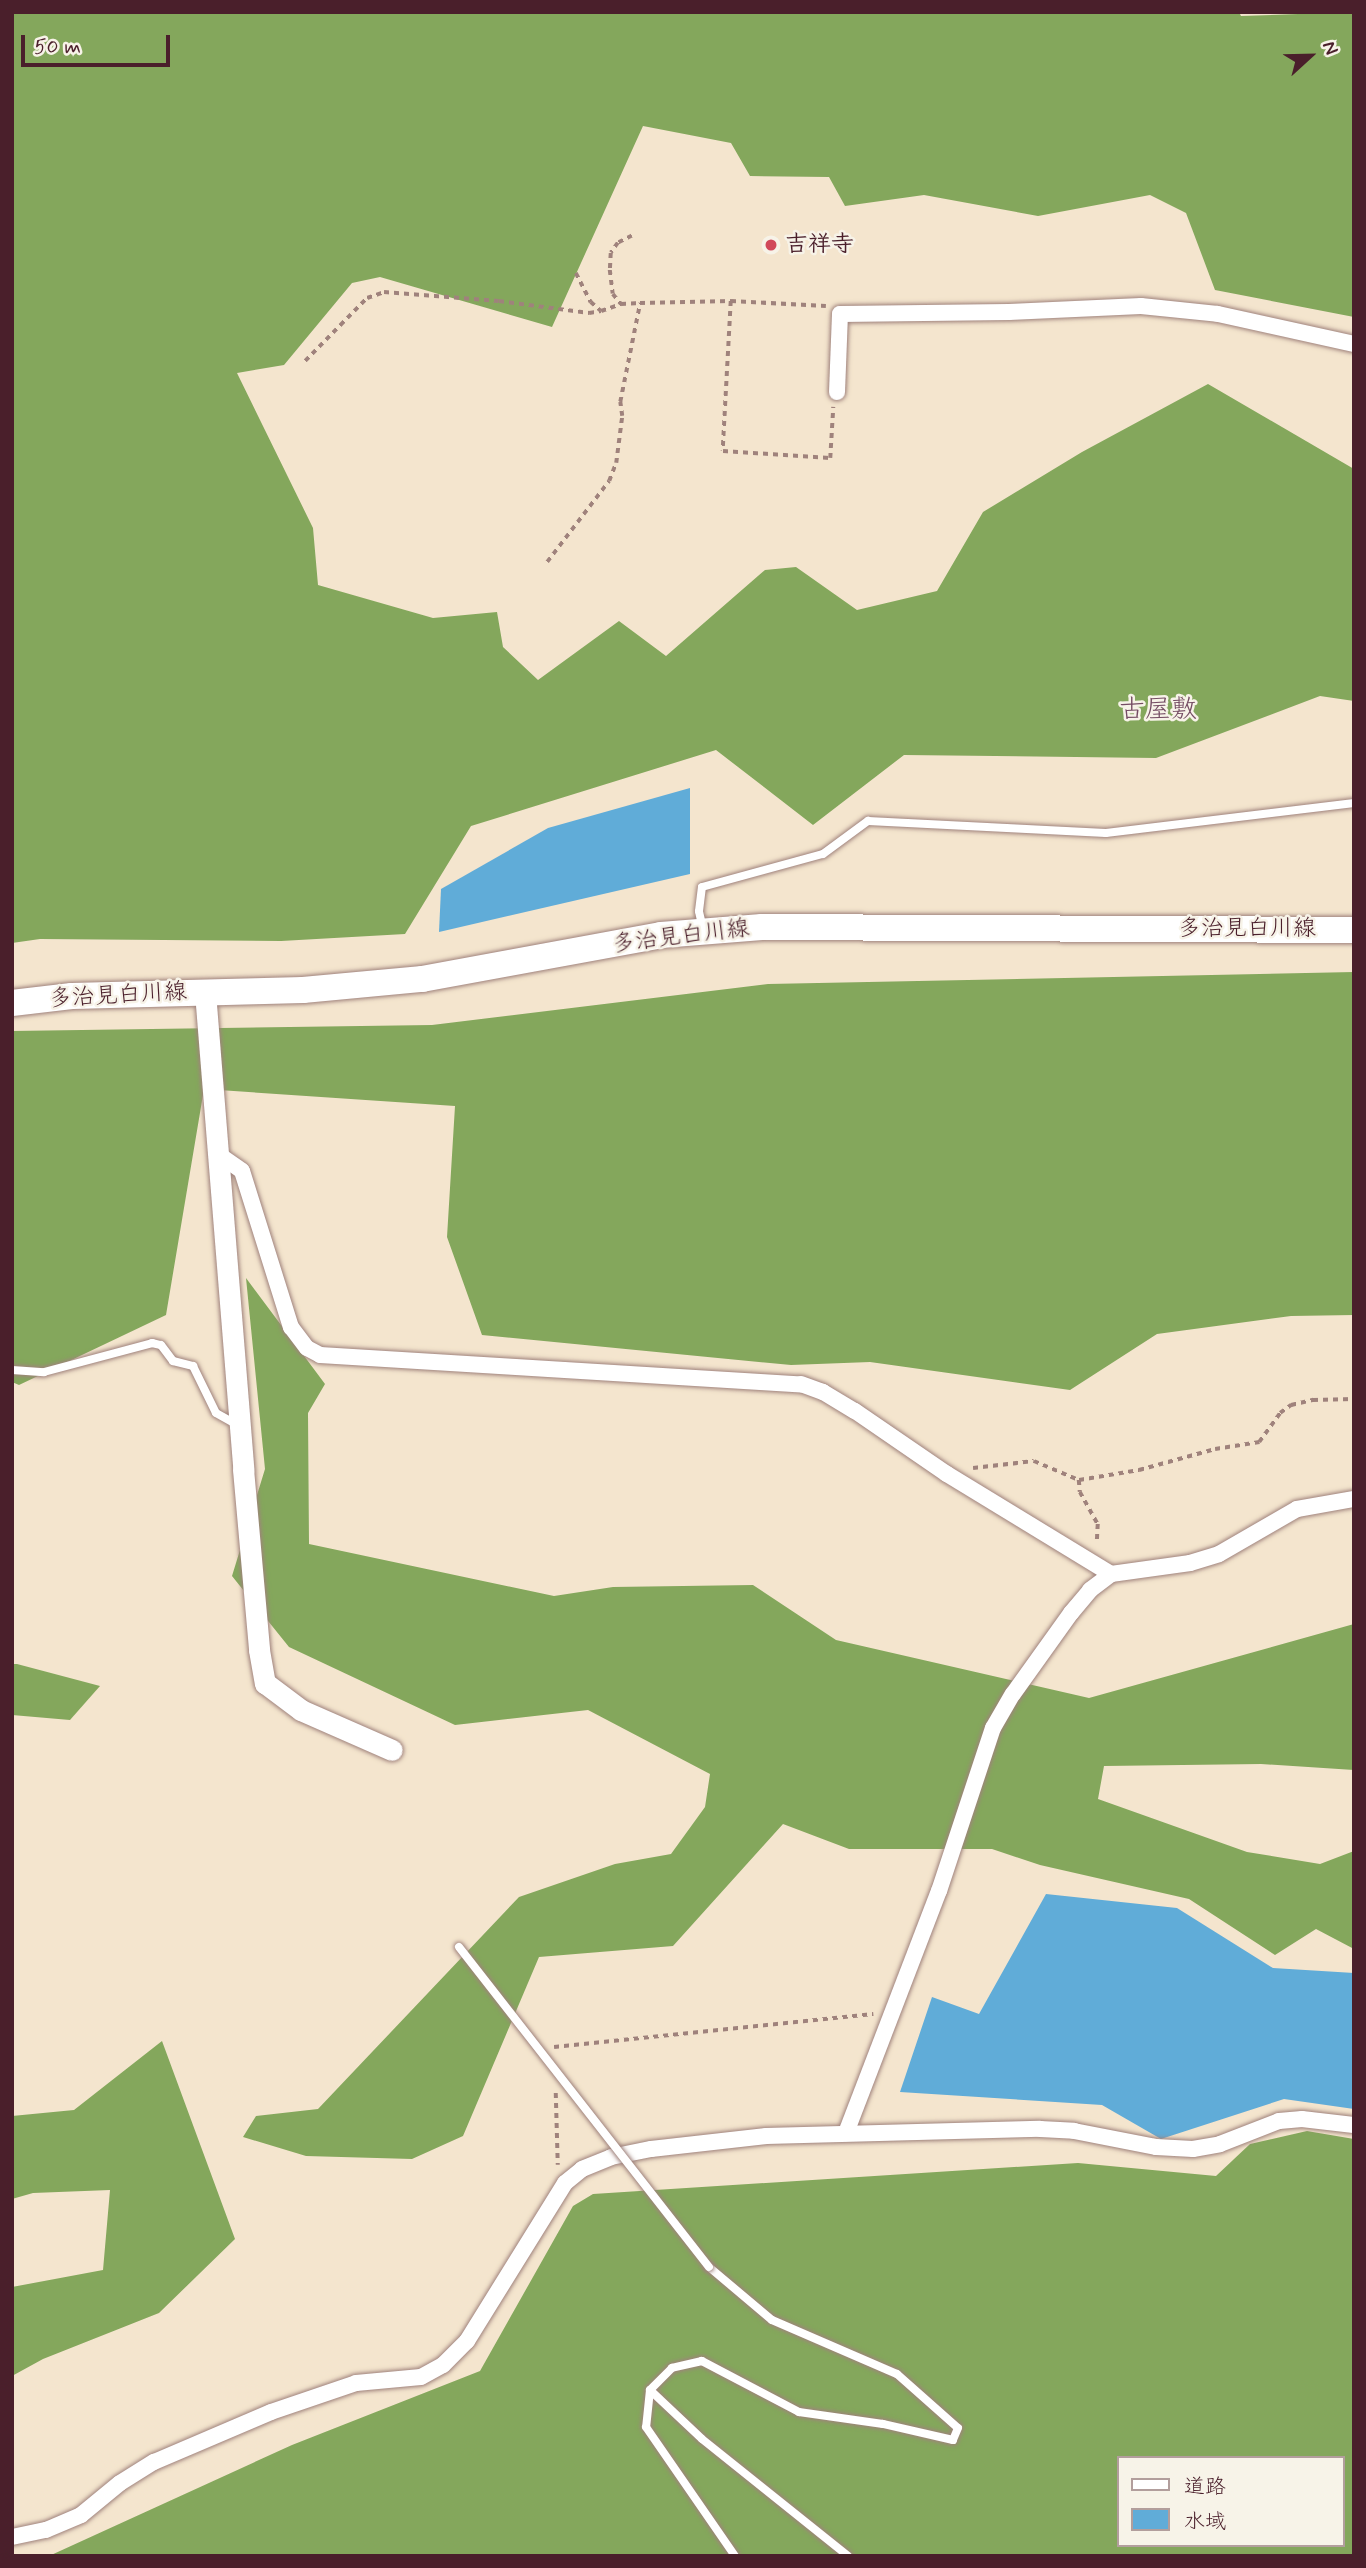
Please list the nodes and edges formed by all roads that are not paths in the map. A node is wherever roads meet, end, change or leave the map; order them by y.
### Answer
1 (1354, 344) edge
2 (837, 391) road end
3 (1354, 803) edge
4 (704, 930) junction
5 (1354, 930) edge
6 (205, 992) junction
7 (12, 1003) edge
8 (218, 1154) junction
9 (12, 1370) edge
10 (240, 1426) junction
11 (1354, 1499) edge
12 (1111, 1574) junction
13 (392, 1751) dead end
14 (459, 1947) dead end
15 (1354, 2126) edge
16 (846, 2133) junction
17 (650, 2390) junction
18 (12, 2537) edge
19 (735, 2556) edge
20 (848, 2556) edge

1 - 2 street
3 - 4 lane
4 - 5 main road, 多治見白川線
4 - 6 main road, 多治見白川線
6 - 7 main road, 多治見白川線
6 - 8 street
8 - 10 street
8 - 12 street
9 - 10 lane
10 - 13 street
11 - 12 street
12 - 16 street
14 - 17 lane, bridge
15 - 16 street
16 - 18 street
17 - 19 lane
17 - 20 lane

